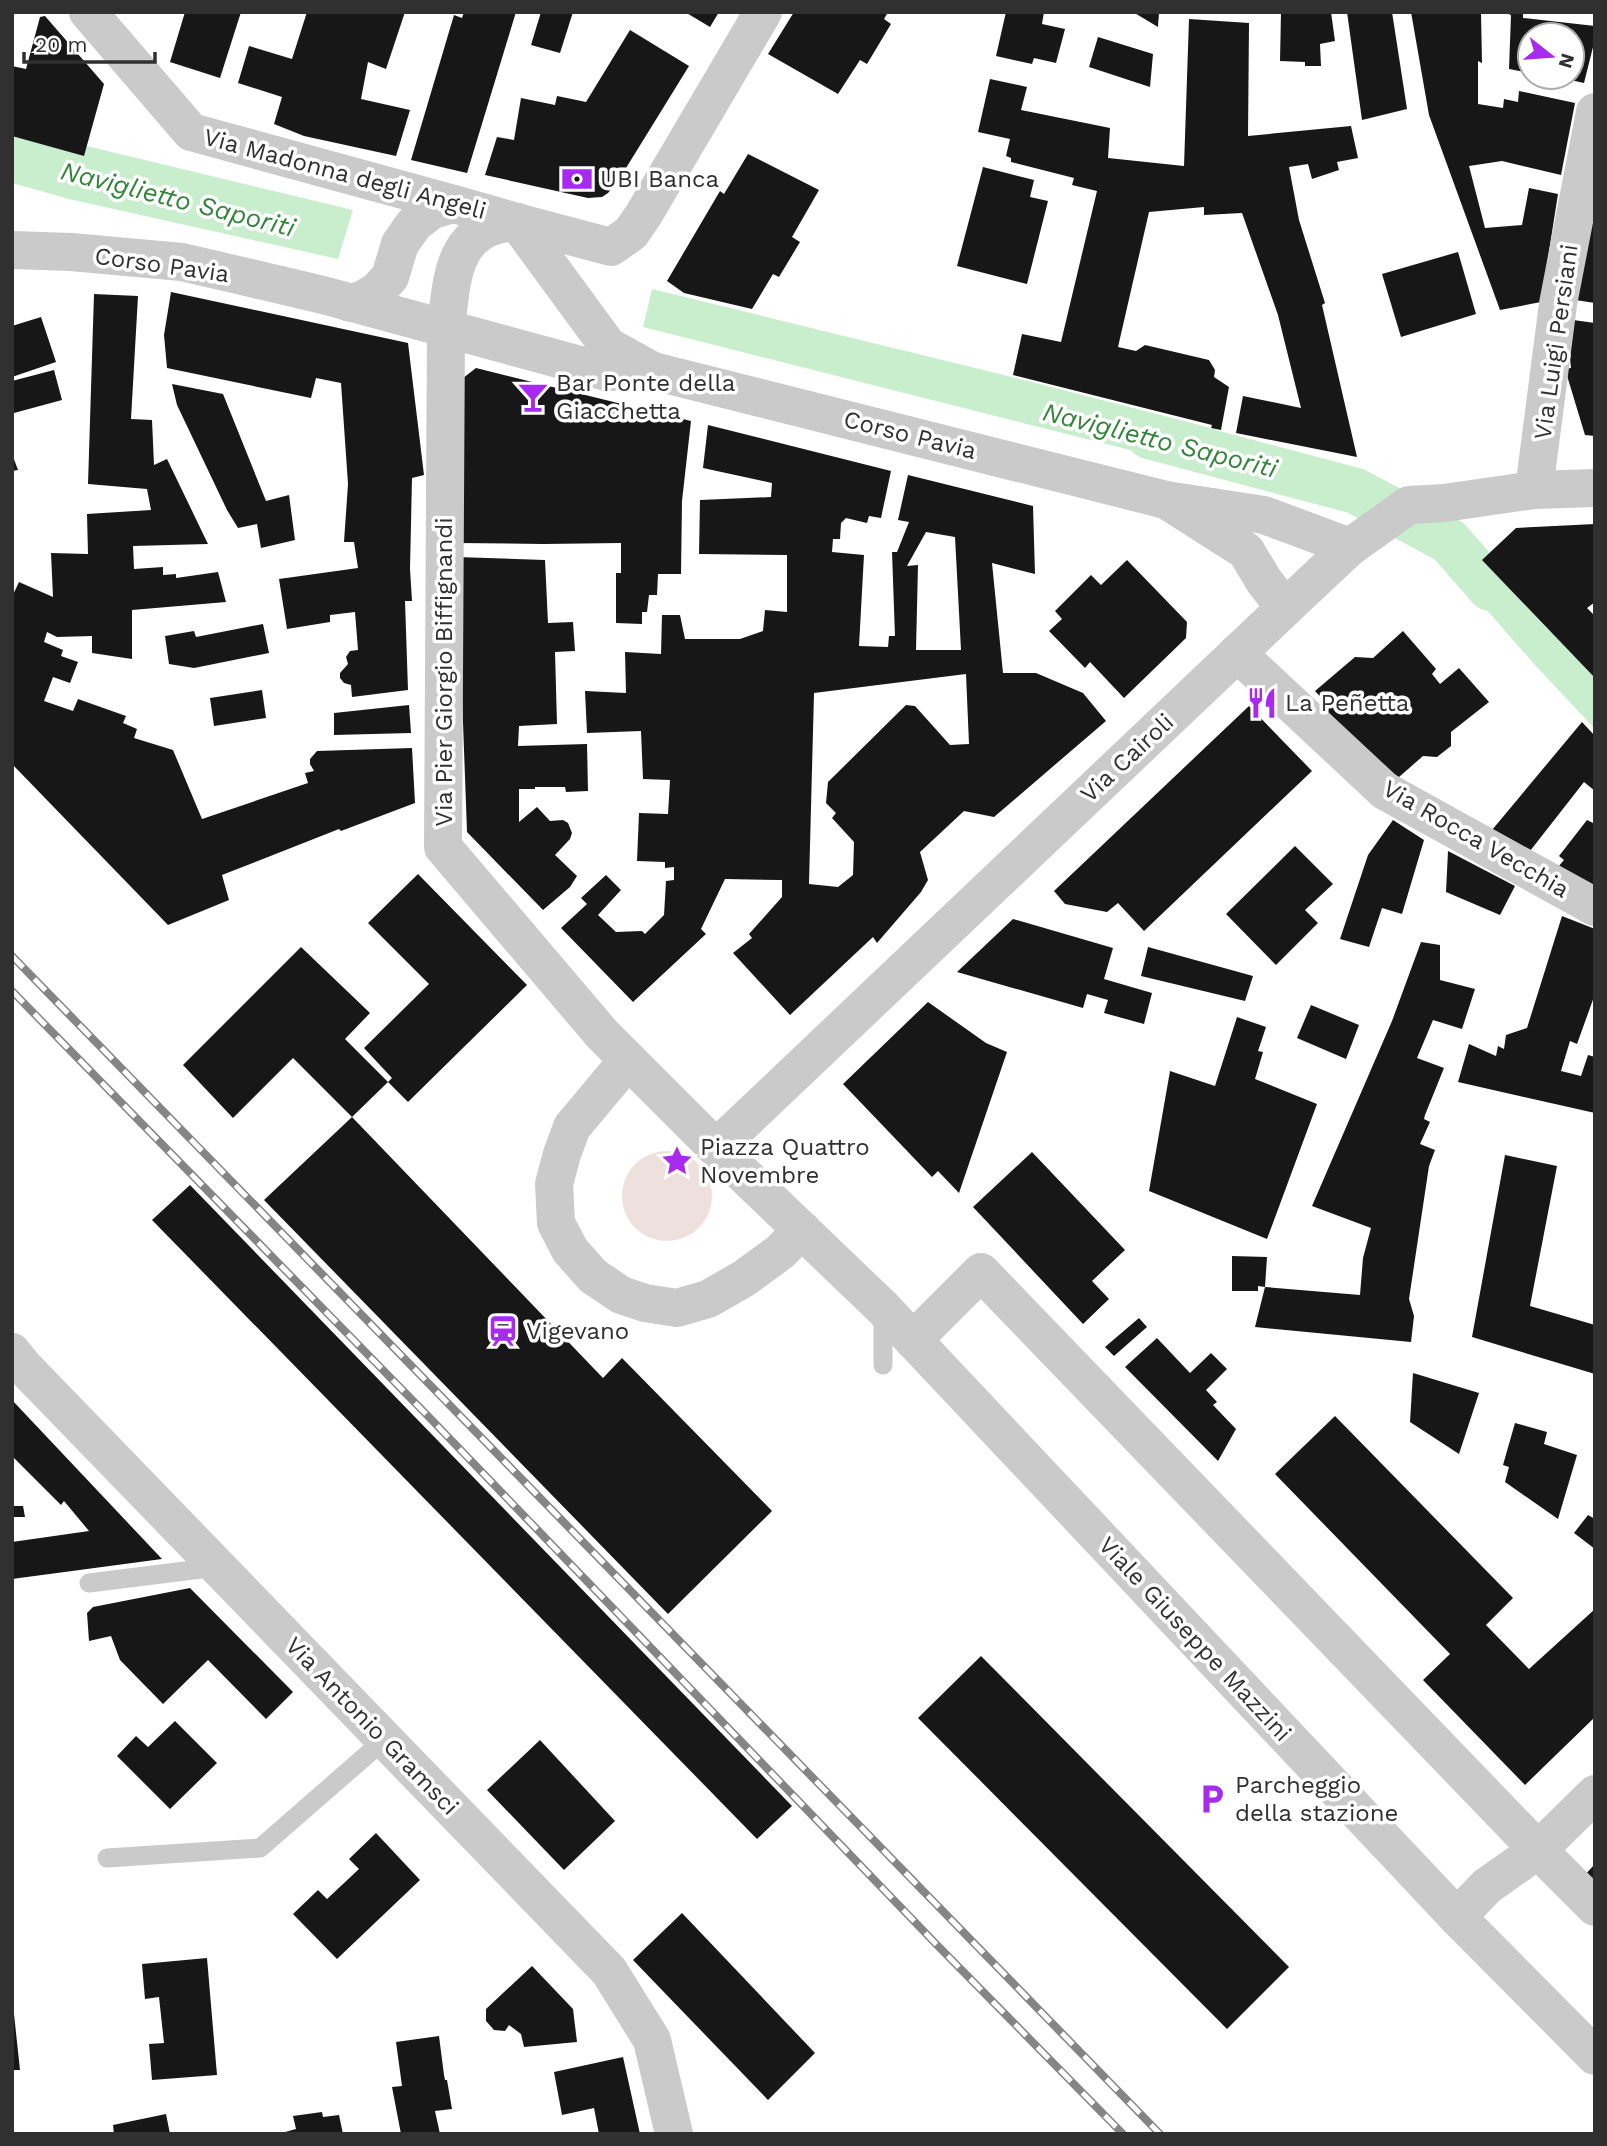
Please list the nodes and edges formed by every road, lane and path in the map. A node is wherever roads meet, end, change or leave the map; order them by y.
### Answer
1 (88, 12) edge
2 (763, 12) edge
3 (1595, 112) edge
4 (454, 204) junction
5 (517, 222) junction
6 (12, 250) edge
7 (350, 303) junction
8 (581, 309) junction
9 (446, 329) junction
10 (533, 353) junction
11 (653, 371) junction
12 (1595, 488) edge
13 (1534, 490) junction
14 (1166, 500) junction
15 (1350, 547) junction
16 (1285, 608) junction
17 (1237, 653) junction
18 (1595, 907) edge
19 (628, 1060) junction
20 (716, 1148) junction
21 (802, 1230) junction
22 (883, 1308) junction
23 (913, 1340) junction
24 (16, 1363) edge
25 (883, 1365) dead end
26 (218, 1566) junction
27 (89, 1583) dead end
28 (384, 1740) junction
29 (1595, 1794) edge
30 (1538, 1850) junction
31 (107, 1858) dead end
32 (1595, 1907) edge
33 (1457, 1917) junction
34 (1595, 2056) edge
35 (674, 2134) edge

1 - 4 street, Via Madonna degli Angeli
2 - 5 street, Via Madonna degli Angeli
3 - 13 street, Via Luigi Persiani
4 - 5 street, Via Madonna degli Angeli
4 - 7 street
5 - 8 street, Corso Pavia
5 - 9 street
6 - 7 street, Corso Pavia
7 - 9 street, Corso Pavia
8 - 10 street
8 - 11 street, Corso Pavia
9 - 10 street, Corso Pavia
9 - 19 street, Via Pier Giorgio Biffignandi
10 - 11 street, Corso Pavia
11 - 14 street, Corso Pavia
12 - 13 street, Via Cairoli
13 - 15 street, Via Cairoli
14 - 15 street, Corso Pavia
14 - 16 street, Corso Pavia
15 - 16 street, Via Cairoli
16 - 17 street, Via Cairoli
17 - 18 street, Via Rocca Vecchia
17 - 20 street, Via Cairoli
19 - 20 street, Via Pier Giorgio Biffignandi
19 - 21 street
20 - 21 street, Viale Giuseppe Mazzini
21 - 22 street, Viale Giuseppe Mazzini
22 - 23 street, Viale Giuseppe Mazzini
22 - 25 lane
23 - 30 street
23 - 33 street, Viale Giuseppe Mazzini
24 - 26 street, Via Antonio Gramsci
26 - 27 lane
26 - 28 street, Via Antonio Gramsci
28 - 31 lane
28 - 35 street, Via Antonio Gramsci
29 - 30 street
30 - 32 street
30 - 33 street
33 - 34 street, Viale Giuseppe Mazzini

